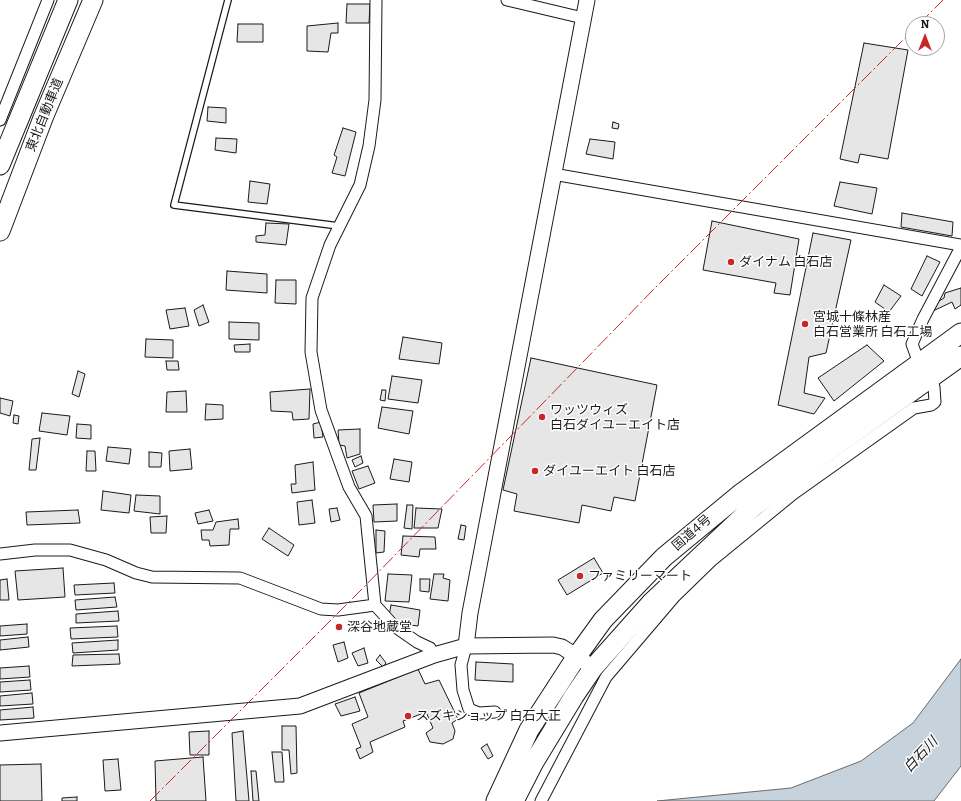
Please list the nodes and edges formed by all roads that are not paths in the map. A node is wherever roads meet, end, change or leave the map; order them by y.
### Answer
1 (48, 0) edge
2 (68, 0) edge
3 (93, 0) edge
4 (228, 0) edge
5 (376, 0) edge
6 (507, 0) edge
7 (587, 0) edge
8 (583, 18) junction
9 (0, 120) edge
10 (0, 165) edge
11 (553, 174) junction
12 (339, 226) junction
13 (0, 231) edge
14 (961, 246) edge
15 (961, 333) edge
16 (961, 356) edge
17 (925, 371) junction
18 (0, 554) edge
19 (374, 605) junction
20 (466, 646) junction
21 (434, 655) junction
22 (577, 656) junction
23 (593, 668) junction
24 (495, 712) dead end
25 (0, 733) edge
26 (496, 801) edge
27 (514, 801) edge
28 (541, 801) edge

1 - 9 street
2 - 10 highway, 東北自動車道
3 - 13 highway, 東北自動車道
4 - 12 lane
5 - 12 street
6 - 8 street
7 - 8 street
8 - 11 street
11 - 14 street
11 - 20 street
12 - 19 street
14 - 17 street
15 - 17 highway, 国道4号
16 - 17 highway, 国道4号
17 - 22 highway, 国道4号
17 - 23 highway, 国道4号
17 - 28 street
18 - 19 street
19 - 21 street
20 - 21 street
20 - 22 street
20 - 24 street
21 - 25 street
22 - 23 street
22 - 26 highway, 国道4号
23 - 27 highway, 国道4号

